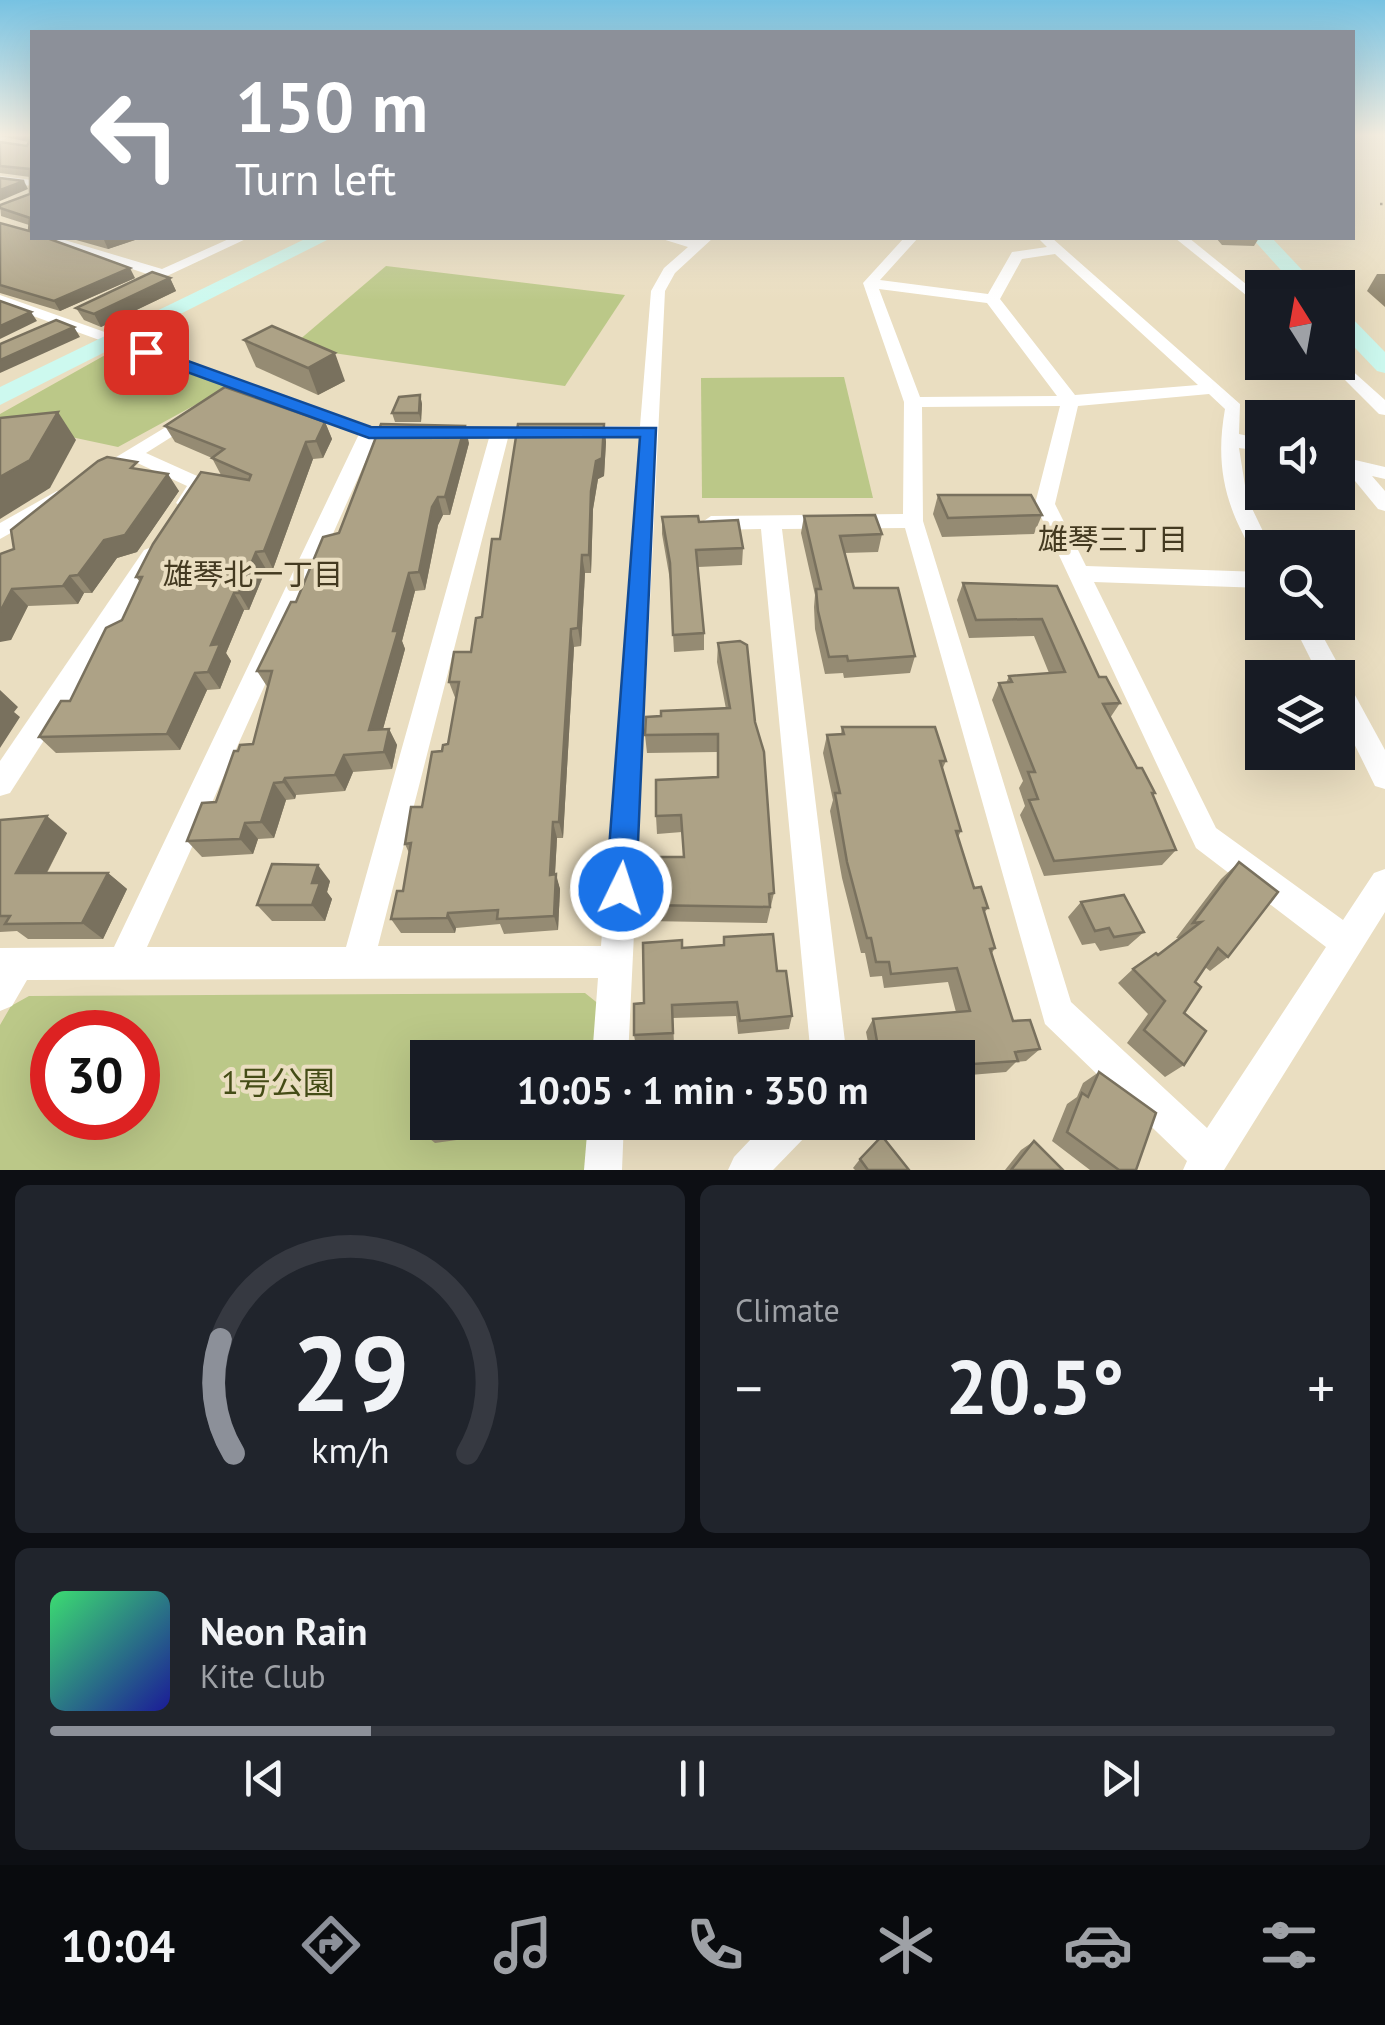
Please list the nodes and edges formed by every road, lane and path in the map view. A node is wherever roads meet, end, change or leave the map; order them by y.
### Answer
1 (52, 240) edge
2 (238, 240) edge
3 (317, 240) edge
4 (909, 240) edge
5 (1183, 240) edge
6 (1264, 240) edge
7 (702, 241) edge
8 (1052, 244) edge
9 (1292, 270) edge
10 (162, 274) junction
11 (870, 283) junction
12 (1245, 290) edge
13 (112, 298) edge
14 (0, 299) edge
15 (992, 299) junction
16 (1355, 335) edge
17 (114, 340) junction
18 (1385, 366) edge
19 (1354, 380) edge
20 (1211, 389) junction
21 (0, 396) edge
22 (226, 396) junction
23 (913, 402) junction
24 (1070, 402) junction
25 (1385, 410) edge
26 (369, 432) junction
27 (500, 432) junction
28 (649, 432) junction
29 (1228, 437) junction
30 (1245, 441) edge
31 (132, 454) junction
32 (1355, 466) edge
33 (1355, 473) edge
34 (1385, 473) edge
35 (1385, 504) edge
36 (920, 509) junction
37 (662, 523) junction
38 (772, 523) junction
39 (1252, 530) edge
40 (0, 532) edge
41 (1079, 574) junction
42 (1245, 579) edge
43 (1355, 719) edge
44 (1385, 776) edge
45 (0, 784) edge
46 (1385, 884) edge
47 (1349, 944) junction
48 (124, 962) junction
49 (616, 962) junction
50 (9, 964) edge
51 (357, 964) junction
52 (0, 994) edge
53 (611, 1040) edge
54 (828, 1040) edge
55 (605, 1140) edge
56 (776, 1140) edge
57 (1206, 1163) edge
58 (603, 1170) edge
59 (746, 1170) edge

1 - 10 street
2 - 10 street
3 - 17 street
4 - 11 street
5 - 12 street
6 - 9 street
7 - 28 street
8 - 15 street
8 - 20 street
10 - 13 street
11 - 15 street
11 - 23 street
14 - 17 street
15 - 24 street
16 - 18 street
17 - 21 street
17 - 22 street
19 - 25 street
20 - 24 street
20 - 29 street
22 - 26 street
22 - 31 street
23 - 24 street
23 - 36 street
24 - 41 street
26 - 27 street
26 - 48 street
27 - 28 street
27 - 51 street
28 - 37 street
29 - 30 street
29 - 39 street
31 - 40 street
31 - 45 street
32 - 34 street
33 - 35 street
36 - 38 street
36 - 57 street
37 - 38 street
37 - 49 street
38 - 54 street
41 - 42 street
41 - 47 street
43 - 44 street
46 - 47 street
47 - 57 street
48 - 50 street
48 - 51 street
49 - 51 street
49 - 53 street
50 - 52 street
55 - 58 street
56 - 59 street

